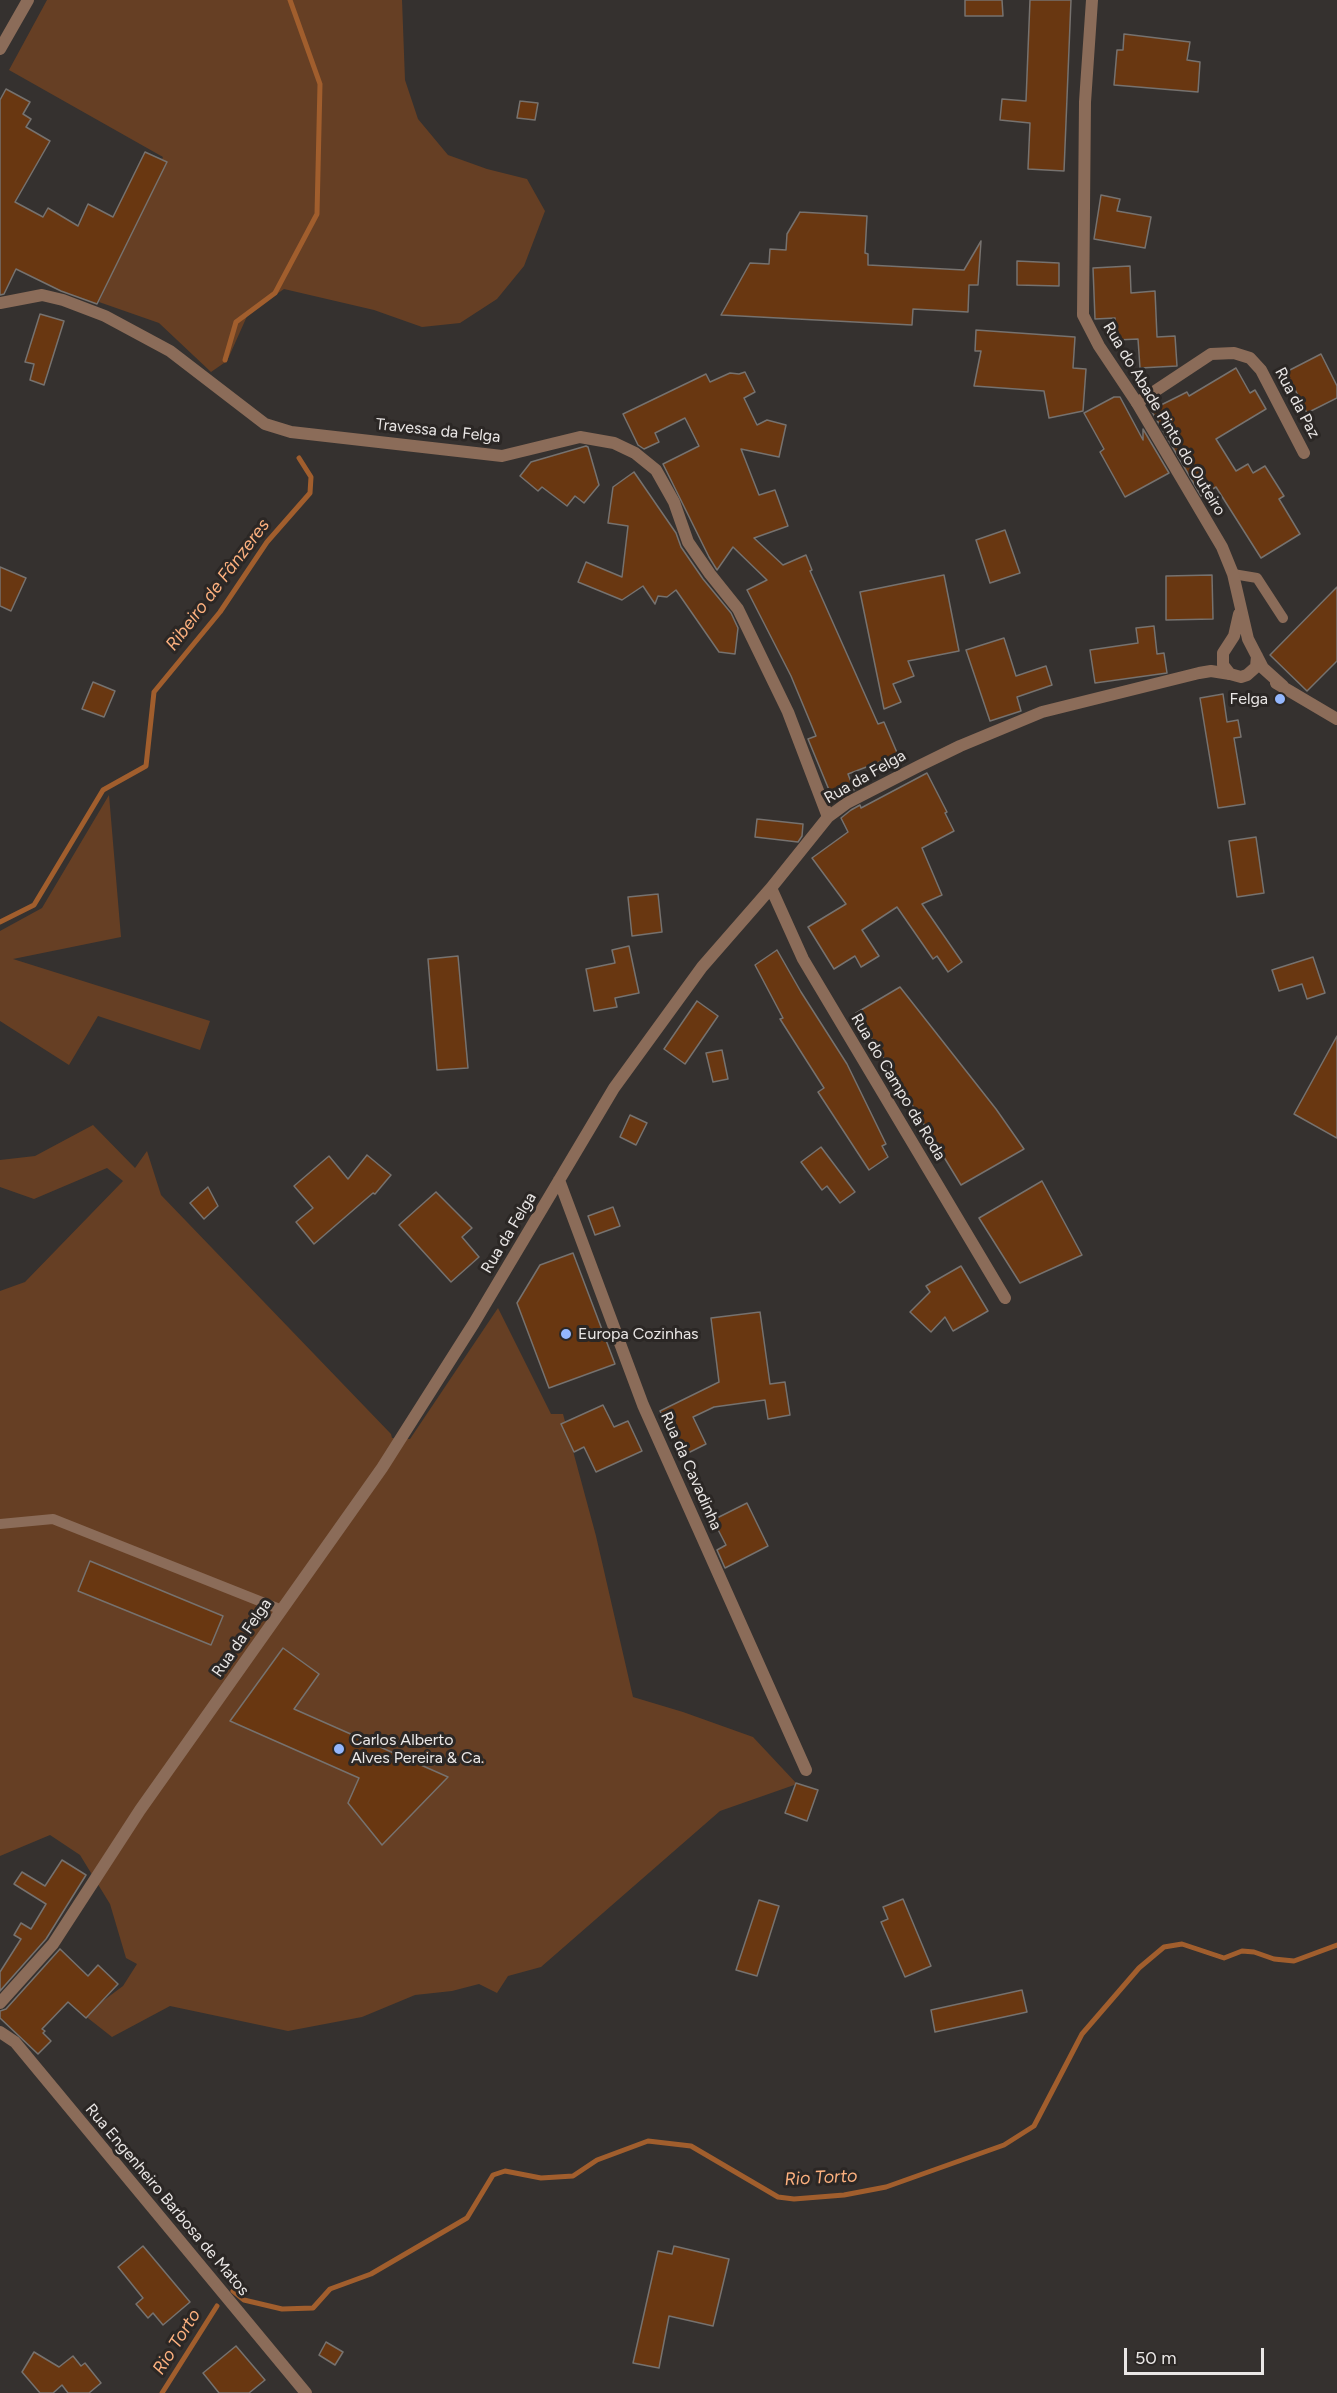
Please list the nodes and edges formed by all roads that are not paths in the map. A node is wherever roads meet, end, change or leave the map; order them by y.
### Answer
1 (28, 0) edge
2 (1092, 0) edge
3 (0, 49) edge
4 (0, 303) edge
5 (1137, 403) junction
6 (1304, 453) dead end
7 (1233, 574) junction
8 (1239, 598) junction
9 (1283, 618) dead end
10 (1226, 649) junction
11 (1255, 651) junction
12 (1199, 673) junction
13 (1230, 674) junction
14 (1247, 675) junction
15 (1283, 686) junction
16 (1337, 719) edge
17 (828, 817) junction
18 (771, 888) junction
19 (559, 1180) junction
20 (1005, 1298) dead end
21 (0, 1524) edge
22 (282, 1610) junction
23 (806, 1770) dead end
24 (0, 2003) edge
25 (0, 2032) edge
26 (306, 2393) edge

1 - 3 street
2 - 5 street, Rua do Abade Pinto do Outeiro
4 - 17 street, Travessa da Felga
5 - 6 street, Rua da Paz
5 - 7 street, Rua do Abade Pinto do Outeiro
7 - 8 street, Rua do Abade Pinto do Outeiro
7 - 9 lane
8 - 10 street, Rua do Abade Pinto do Outeiro
8 - 11 street, Rua do Abade Pinto do Outeiro
10 - 11 street
10 - 12 street, Rua da Felga
10 - 13 street
11 - 14 street
11 - 15 street, Rua do Abade Pinto do Outeiro
12 - 13 street, Rua da Felga
12 - 17 street, Rua da Felga
13 - 14 street
14 - 15 street
15 - 16 street
17 - 18 street, Rua da Felga
18 - 19 street, Rua da Felga
18 - 20 street, Rua do Campo da Roda
19 - 22 street, Rua da Felga
19 - 23 street, Rua da Cavadinha
21 - 22 lane
22 - 24 street, Rua da Felga
25 - 26 street, Rua Engenheiro Barbosa de Matos

